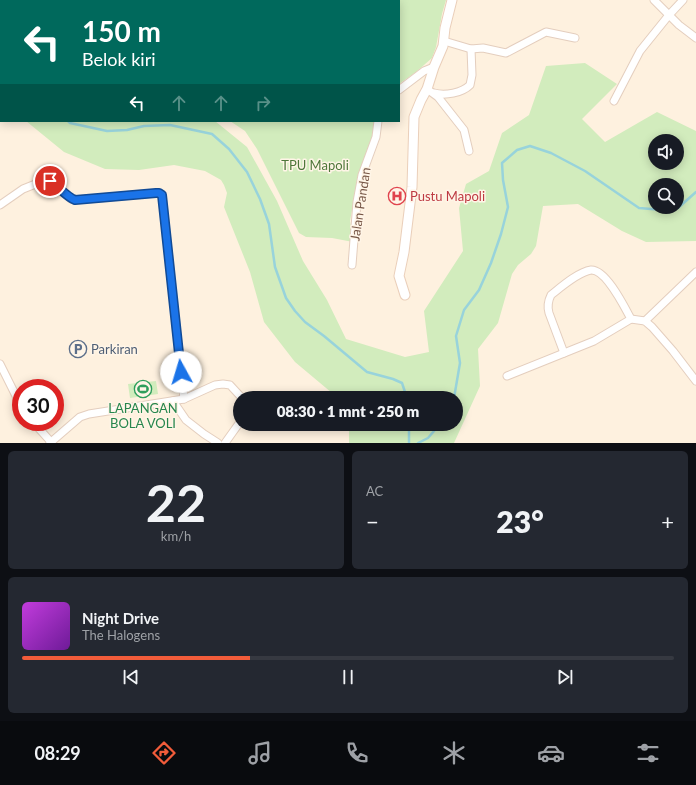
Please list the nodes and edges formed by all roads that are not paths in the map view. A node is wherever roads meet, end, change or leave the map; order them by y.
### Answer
1 (452, 0) edge
2 (654, 0) edge
3 (684, 0) edge
4 (669, 15) junction
5 (575, 38) dead end
6 (696, 38) edge
7 (444, 41) junction
8 (471, 49) junction
9 (434, 67) junction
10 (400, 89) edge
11 (430, 91) junction
12 (614, 101) dead end
13 (378, 122) edge
14 (469, 151) dead end
15 (0, 205) edge
16 (352, 265) dead end
17 (696, 272) edge
18 (405, 295) dead end
19 (631, 319) junction
20 (645, 321) junction
21 (564, 353) junction
22 (0, 364) edge
23 (507, 376) dead end
24 (696, 381) edge
25 (12, 388) edge
26 (236, 391) edge
27 (184, 399) junction
28 (172, 401) junction
29 (41, 431) edge
30 (234, 431) edge
31 (51, 443) edge
32 (218, 443) edge
33 (225, 443) edge

1 - 7 street
2 - 4 street
3 - 4 street
4 - 6 street
4 - 12 street
5 - 8 street
7 - 8 street
7 - 9 street
8 - 11 street
9 - 10 street
9 - 11 street
11 - 14 street
11 - 18 street
13 - 16 street, Jalan Pandan
15 - 27 street
17 - 20 street
19 - 20 street
19 - 21 street
19 - 21 street
20 - 24 street
21 - 23 street
22 - 25 street
26 - 27 street
27 - 28 street
28 - 31 street
28 - 32 street
29 - 31 street
30 - 33 street

